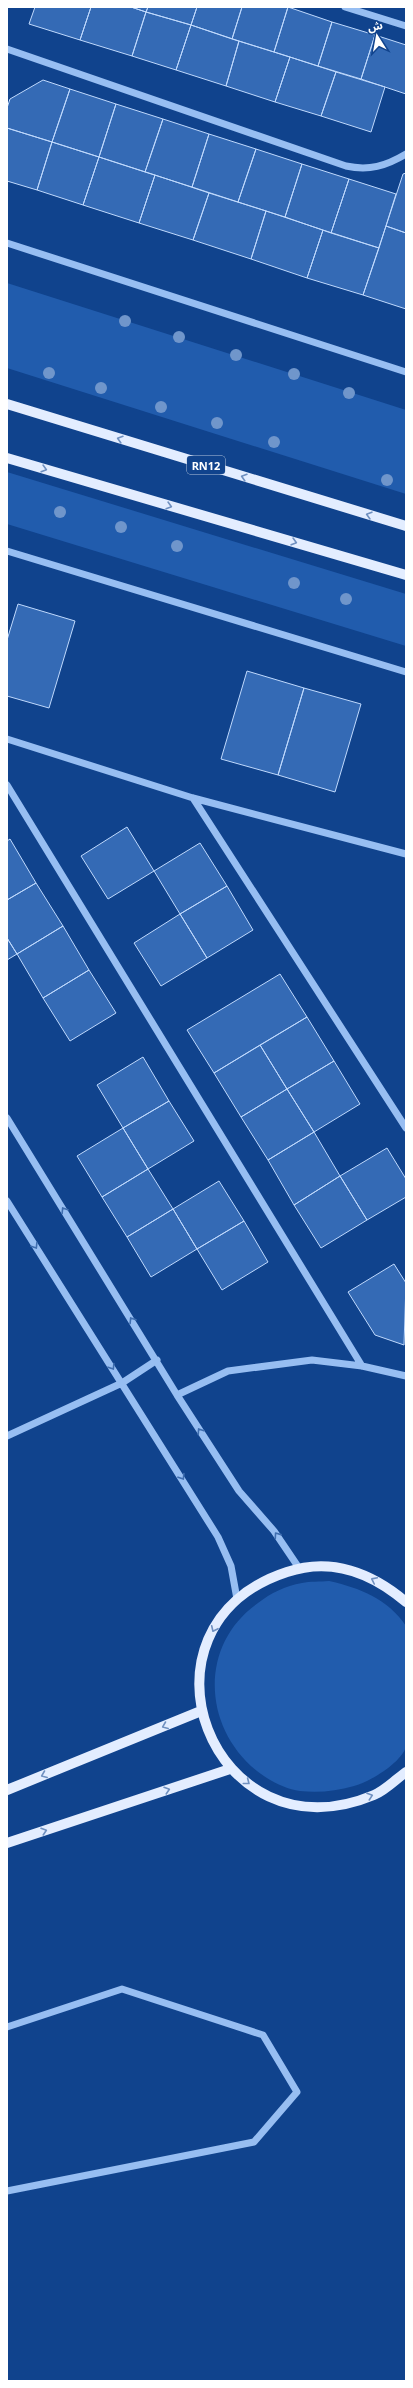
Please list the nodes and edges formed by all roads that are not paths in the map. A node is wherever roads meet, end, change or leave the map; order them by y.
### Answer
1 (345, 7) edge
2 (406, 26) edge
3 (7, 49) edge
4 (406, 154) edge
5 (7, 243) edge
6 (406, 372) edge
7 (7, 404) edge
8 (7, 458) edge
9 (406, 526) edge
10 (7, 551) edge
11 (406, 575) edge
12 (406, 672) edge
13 (7, 739) edge
14 (7, 785) edge
15 (193, 798) junction
16 (406, 854) edge
17 (7, 1118) edge
18 (406, 1128) edge
19 (7, 1201) edge
20 (157, 1360) junction
21 (362, 1366) junction
22 (406, 1376) edge
23 (122, 1383) junction
24 (177, 1395) junction
25 (7, 1436) edge
26 (299, 1568) junction
27 (236, 1599) junction
28 (406, 1602) edge
29 (201, 1711) junction
30 (230, 1769) junction
31 (406, 1772) edge
32 (7, 1790) edge
33 (7, 1843) edge
34 (7, 2027) edge
35 (7, 2191) edge

1 - 2 street
3 - 4 street
5 - 6 street
9 -> 7 main road, RN12
8 -> 11 main road
10 - 12 street
13 - 15 street
14 - 21 street
15 - 16 street
15 - 18 street
20 -> 17 street
19 -> 23 street
20 - 23 street
20 - 24 street
21 - 22 street
21 - 24 street
23 - 25 street
23 -> 27 street
26 -> 24 street
26 - 27 main road
28 -> 26 main road
27 -> 29 main road
29 - 30 main road
29 -> 32 main road
30 -> 31 main road
33 -> 30 main road
34 - 35 street

